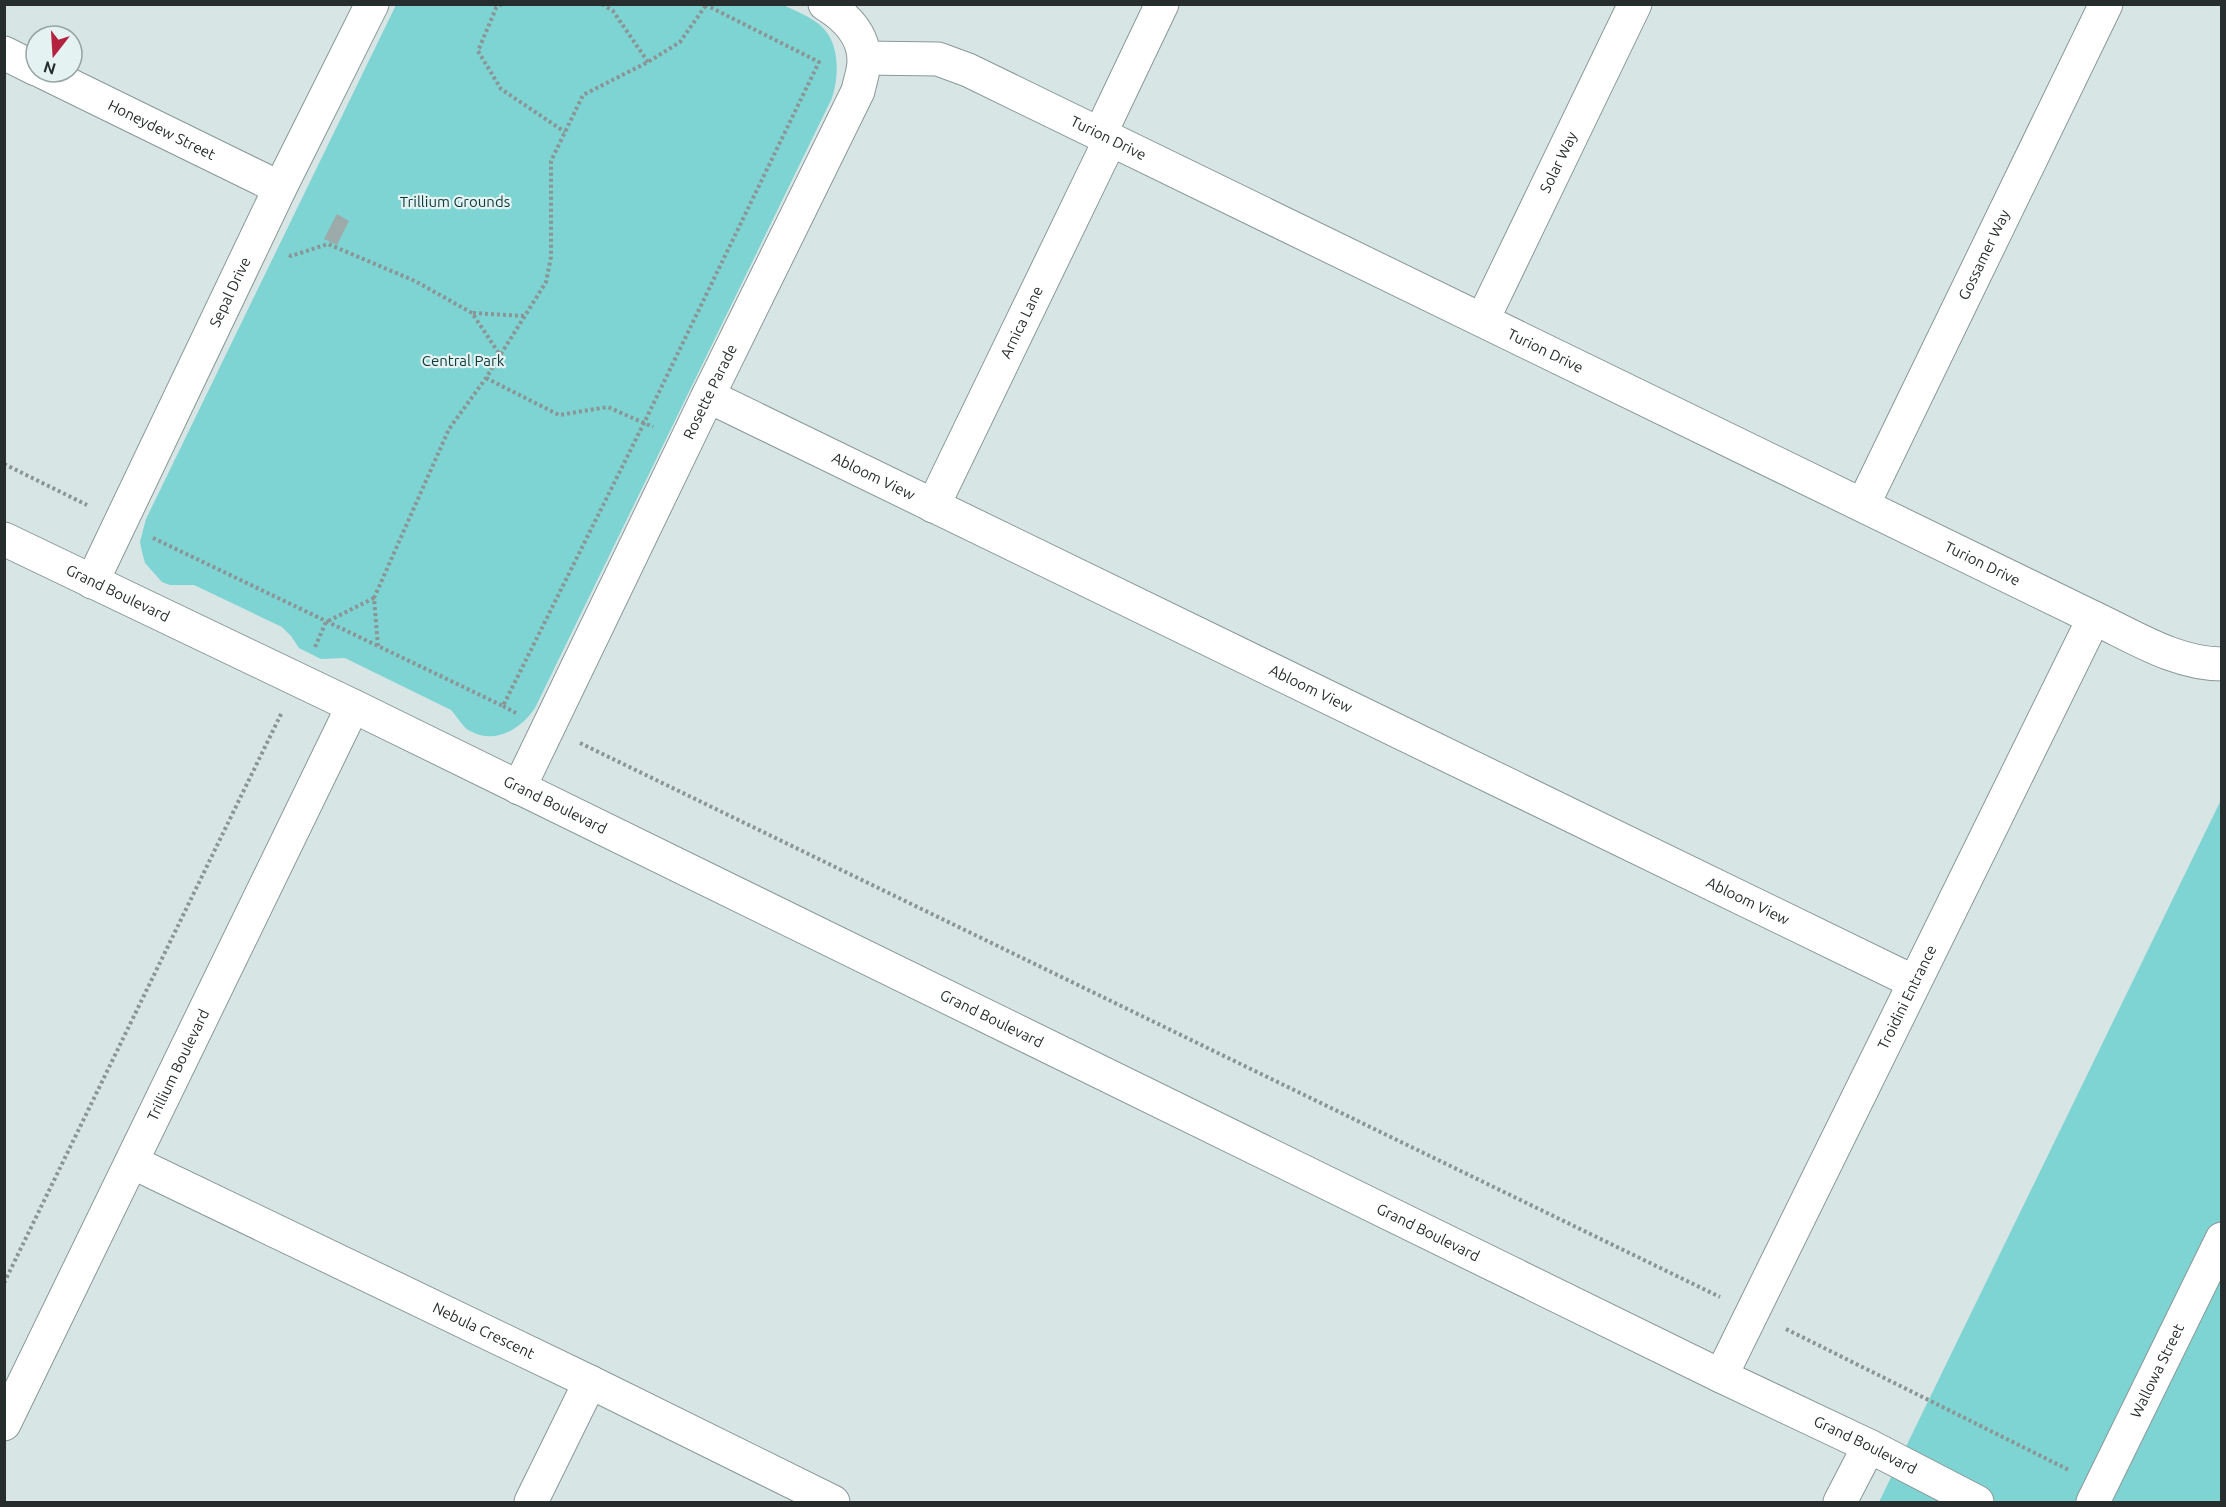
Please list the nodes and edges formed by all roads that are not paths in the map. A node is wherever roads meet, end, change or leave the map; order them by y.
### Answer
1 (372, 4) edge
2 (825, 4) edge
3 (1162, 4) edge
4 (1635, 4) edge
5 (2106, 4) edge
6 (4, 53) edge
7 (864, 58) junction
8 (24, 63) edge
9 (68, 84) edge
10 (1105, 136) junction
11 (280, 188) junction
12 (1483, 319) junction
13 (708, 396) junction
14 (1863, 505) junction
15 (933, 506) junction
16 (4, 539) edge
17 (92, 582) junction
18 (2094, 618) junction
19 (2222, 664) edge
20 (353, 706) junction
21 (519, 788) junction
22 (1914, 982) junction
23 (132, 1162) junction
24 (2222, 1239) edge
25 (1720, 1376) junction
26 (590, 1382) junction
27 (4, 1424) edge
28 (1869, 1446) junction
29 (2097, 1494) edge
30 (531, 1503) edge
31 (833, 1503) edge
32 (1840, 1503) edge
33 (1977, 1503) edge

1 - 11 street, Sepal Drive
2 - 7 street, Rosette Parade
3 - 10 street, Arnica Lane
4 - 12 street, Solar Way
5 - 14 street, Gossamer Way
6 - 8 street
7 - 10 street, Turion Drive
7 - 13 street, Rosette Parade
9 - 11 street, Honeydew Street
10 - 12 street, Turion Drive
10 - 15 street, Arnica Lane
11 - 17 street, Sepal Drive
12 - 14 street, Turion Drive
13 - 15 street, Abloom View
13 - 21 street, Rosette Parade
14 - 18 street, Turion Drive
15 - 22 street, Abloom View
16 - 17 street, Grand Boulevard
17 - 20 street, Grand Boulevard
18 - 19 street, Turion Drive
18 - 22 street, Troidini Entrance
20 - 21 street, Grand Boulevard
20 - 23 street, Trillium Boulevard
21 - 25 street, Grand Boulevard
22 - 25 street, Troidini Entrance
23 - 26 street, Nebula Crescent
23 - 27 street, Trillium Boulevard
24 - 29 street, Wallowa Street
25 - 28 street, Grand Boulevard
26 - 30 street
26 - 31 street, Nebula Crescent
28 - 32 street
28 - 33 street, Grand Boulevard

